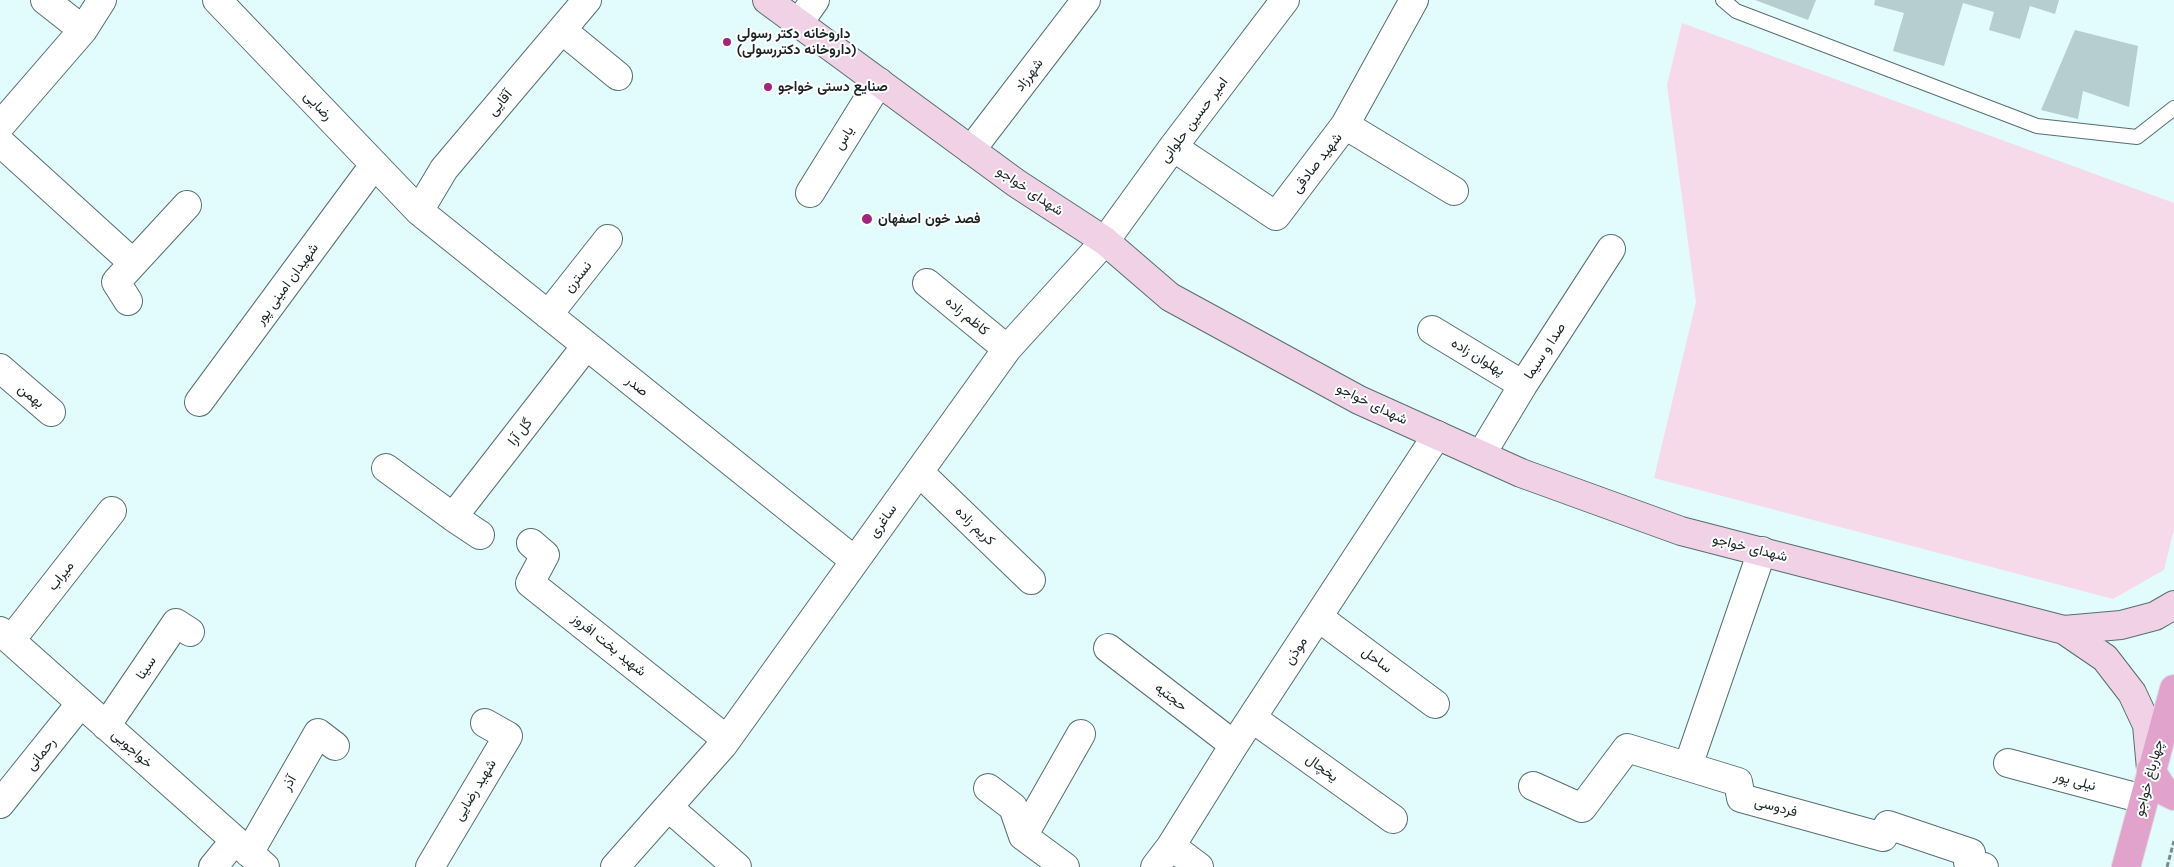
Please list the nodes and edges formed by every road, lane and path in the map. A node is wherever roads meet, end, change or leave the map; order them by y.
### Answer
1 (45, 0) edge
2 (102, 0) edge
3 (217, 0) edge
4 (767, 0) edge
5 (815, 0) edge
6 (1086, 0) edge
7 (1286, 0) edge
8 (1414, 0) edge
9 (1723, 0) edge
10 (571, 11) edge
11 (798, 24) junction
12 (83, 30) junction
13 (618, 76) dead end
14 (879, 82) junction
15 (2174, 108) edge
16 (0, 126) edge
17 (1345, 126) junction
18 (0, 142) edge
19 (1173, 147) junction
20 (972, 150) junction
21 (374, 165) junction
22 (1454, 191) dead end
23 (810, 193) dead end
24 (187, 205) dead end
25 (419, 211) junction
26 (608, 239) dead end
27 (1105, 241) junction
28 (1611, 249) dead end
29 (133, 263) junction
30 (927, 283) dead end
31 (128, 301) dead end
32 (548, 315) junction
33 (1432, 330) dead end
34 (586, 346) junction
35 (1007, 350) junction
36 (4, 381) edge
37 (1523, 385) junction
38 (199, 402) dead end
39 (51, 412) dead end
40 (1437, 435) junction
41 (1481, 455) junction
42 (386, 468) dead end
43 (919, 472) junction
44 (112, 512) dead end
45 (454, 517) junction
46 (480, 535) dead end
47 (531, 543) dead end
48 (1762, 551) junction
49 (854, 561) junction
50 (1031, 580) dead end
51 (2174, 605) edge
52 (1318, 617) junction
53 (2064, 630) junction
54 (190, 632) dead end
55 (5, 635) edge
56 (1108, 648) dead end
57 (2174, 689) edge
58 (82, 703) junction
59 (1435, 704) dead end
60 (1252, 718) junction
61 (485, 723) dead end
62 (106, 726) junction
63 (1081, 734) dead end
64 (726, 740) junction
65 (1234, 745) junction
66 (335, 746) dead end
67 (2008, 763) dead end
68 (1688, 766) junction
69 (2151, 770) junction
70 (1533, 786) dead end
71 (988, 788) dead end
72 (2174, 796) edge
73 (2143, 799) junction
74 (0, 804) edge
75 (668, 807) junction
76 (1393, 819) dead end
77 (1023, 836) junction
78 (2174, 841) edge
79 (249, 853) edge
80 (1163, 857) edge
81 (213, 867) edge
82 (430, 867) edge
83 (615, 867) edge
84 (737, 867) edge
85 (1065, 867) edge
86 (1199, 867) edge
87 (1984, 867) edge
88 (2126, 867) edge
89 (2167, 867) edge

1 - 12 street
2 - 12 street
3 - 21 street, رضایی
4 - 11 main road, شهدای خواجو
5 - 11 street
6 - 20 street, شهرزاد
7 - 19 street, امیر حسین حلوانی
8 - 17 street, شهید صادقی
9 - 15 lane
10 - 13 street
10 - 25 street, آقایی
11 - 14 main road, شهدای خواجو
12 - 16 street
14 - 20 main road, شهدای خواجو
14 - 23 street, یاس
17 - 19 street, شهید صادقی
17 - 22 street
18 - 29 street
19 - 27 street, امیر حسین حلوانی
20 - 27 main road, شهدای خواجو
21 - 25 street, رضایی
21 - 38 street, شهیدان امینی پور
24 - 29 street
25 - 32 street, صدر
26 - 32 street, نسترن
27 - 35 street, ساغری
27 - 40 main road, شهدای خواجو
28 - 37 street, صدا و سیما
29 - 31 street
30 - 35 street, کاظم زاده
32 - 34 street, صدر
33 - 37 street, پهلوان زاده
34 - 45 street, گل آرا
34 - 49 street, صدر
35 - 43 street, ساغری
36 - 39 street, بهمن
37 - 41 street, صدا و سیما
40 - 41 main road, شهدای خواجو
40 - 52 street, موذن
41 - 48 main road, شهدای خواجو
42 - 45 street
43 - 49 street, ساغری
43 - 50 street, کریم زاده
44 - 55 street, میراب
45 - 46 street
47 - 64 street, شهید بخت افروز
48 - 53 main road, شهدای خواجو
48 - 68 street
49 - 64 street, ساغری
51 - 53 main road
52 - 59 street, ساحل
52 - 60 street, موذن
53 - 69 main road
54 - 62 street, سینا
55 - 58 street, خواجویی
56 - 65 street, حجتیه
57 - 69 main road, چهارباغ خواجو
58 - 62 street, خواجویی
58 - 74 street, رحمانی
60 - 65 street, موذن
60 - 76 street, یخچال
61 - 82 street, شهید رضایی
62 - 79 street, خواجویی
63 - 77 street
64 - 75 street, ساغری
65 - 80 street, موذن
66 - 79 street, آذر
67 - 73 street, نیلی پور
68 - 70 street, فردوسی
68 - 87 street, فردوسی
69 - 72 main road
69 - 73 main road, چهارباغ خواجو
71 - 77 street
73 - 88 main road, چهارباغ خواجو
75 - 83 street, ساغری
75 - 84 street
77 - 85 street
78 - 89 path
79 - 81 street
80 - 86 street

